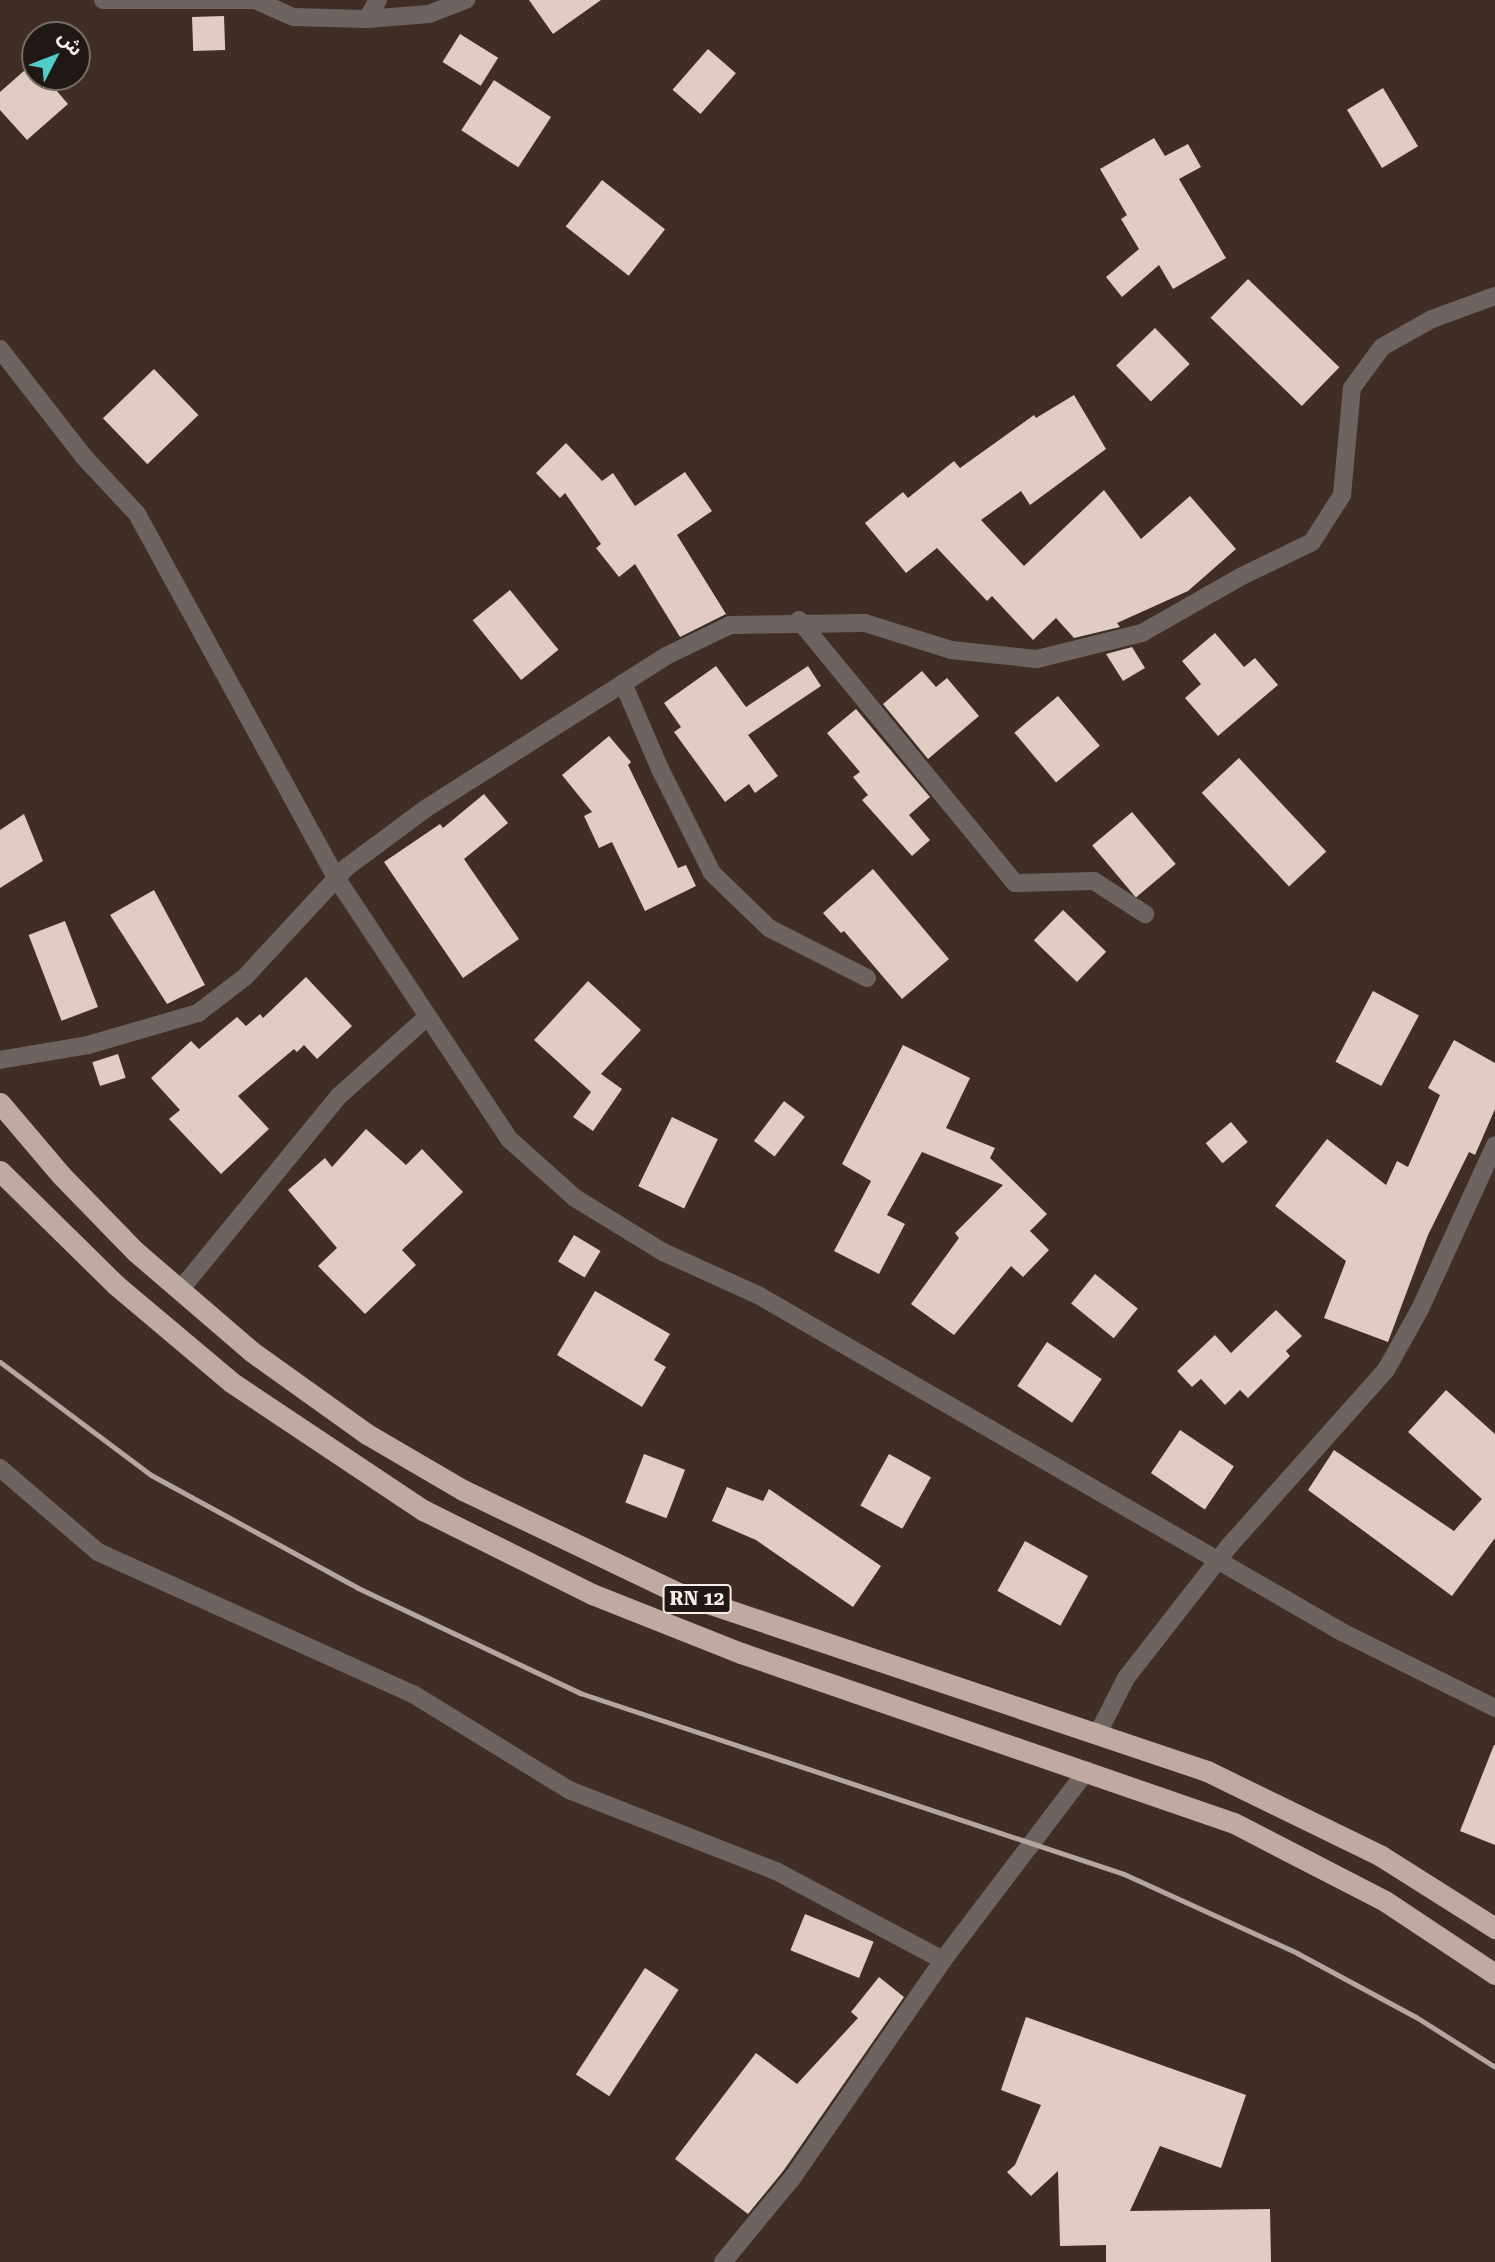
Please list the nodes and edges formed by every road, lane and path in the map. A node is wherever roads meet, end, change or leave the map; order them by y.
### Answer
1 (103, 0) edge
2 (378, 0) edge
3 (466, 0) edge
4 (367, 19) junction
5 (1495, 296) edge
6 (0, 349) edge
7 (799, 620) junction
8 (623, 683) junction
9 (337, 879) junction
10 (1145, 914) dead end
11 (867, 978) dead end
12 (426, 1018) junction
13 (0, 1060) edge
14 (0, 1103) edge
15 (1495, 1144) edge
16 (0, 1171) edge
17 (180, 1290) junction
18 (0, 1468) edge
19 (1219, 1560) junction
20 (1495, 1708) edge
21 (1098, 1733) junction
22 (1087, 1770) junction
23 (1495, 1927) edge
24 (943, 1960) junction
25 (1495, 1974) edge
26 (723, 2262) edge

1 - 4 street
2 - 4 street
3 - 4 street
5 - 7 street
6 - 9 street
7 - 8 street
7 - 10 street
8 - 9 street
8 - 11 street
9 - 12 street
9 - 13 street
12 - 17 street
12 - 19 street
14 - 17 highway, RN 12
15 - 19 street
16 - 22 highway, RN 12
17 - 21 highway, RN 12
18 - 24 street
19 - 20 street
19 - 21 street
21 - 23 highway, RN 12
22 - 24 street
22 - 25 highway, RN 12
24 - 26 street

